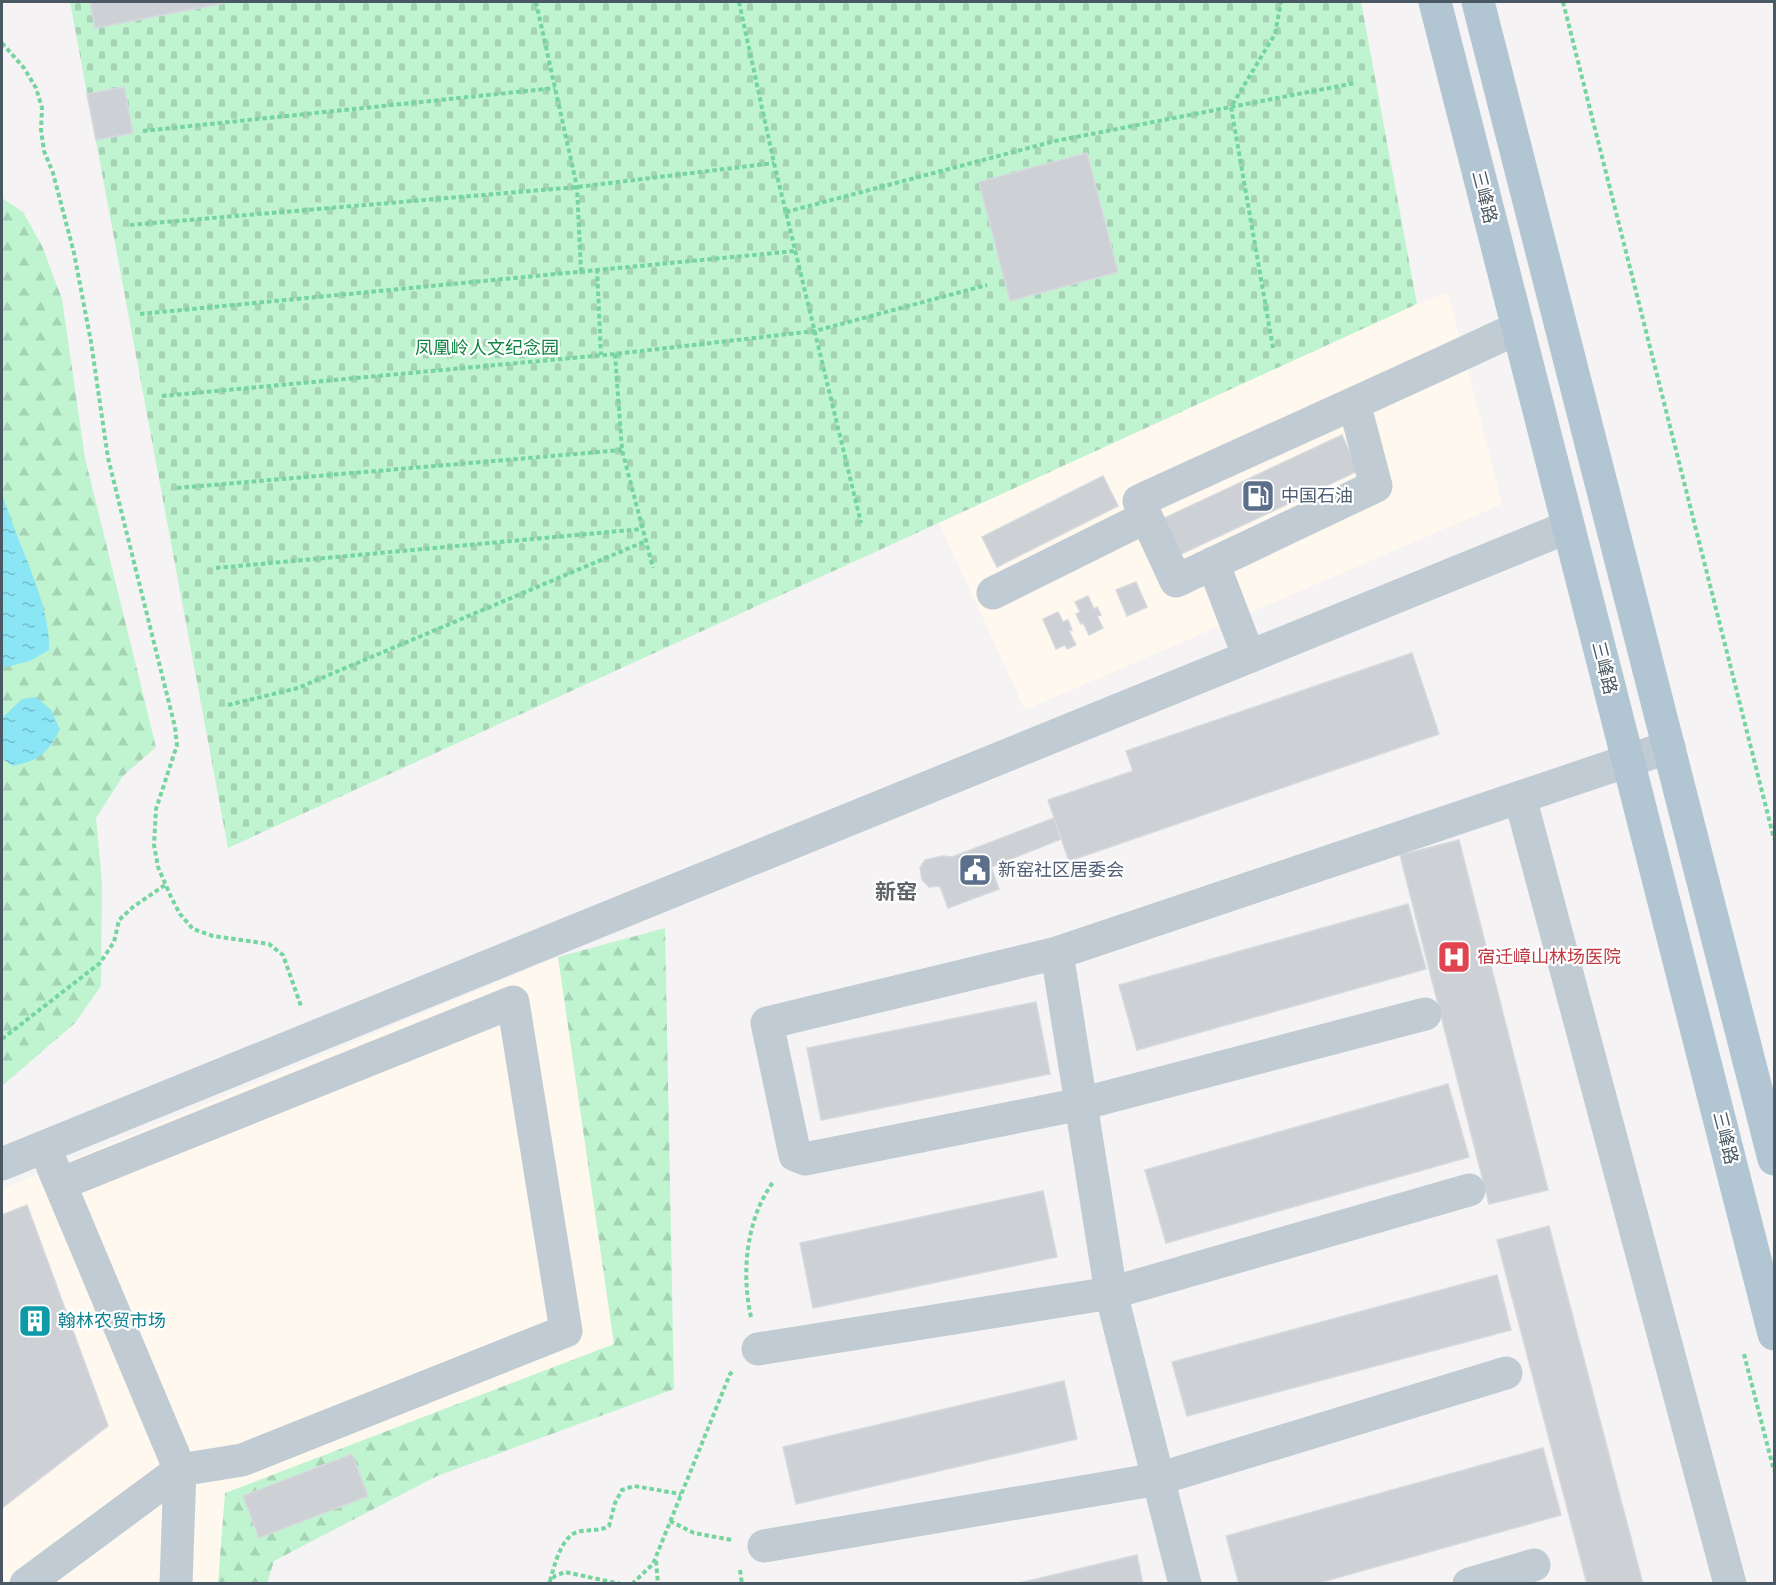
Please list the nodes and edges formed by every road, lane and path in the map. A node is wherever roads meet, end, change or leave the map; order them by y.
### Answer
1 (536, 2) edge
2 (739, 2) edge
3 (1281, 2) edge
4 (1435, 2) edge
5 (1478, 2) edge
6 (1563, 2) edge
7 (2, 43) edge
8 (1355, 83) dead end
9 (555, 88) junction
10 (1231, 107) junction
11 (143, 131) dead end
12 (774, 163) junction
13 (577, 188) junction
14 (786, 212) junction
15 (129, 225) dead end
16 (795, 250) junction
17 (597, 269) junction
18 (581, 271) junction
19 (987, 285) dead end
20 (140, 314) dead end
21 (1518, 328) junction
22 (815, 331) junction
23 (1273, 348) dead end
24 (615, 354) junction
25 (601, 355) junction
26 (162, 396) dead end
27 (1354, 403) junction
28 (622, 450) junction
29 (177, 488) dead end
30 (1146, 517) junction
31 (861, 523) dead end
32 (1568, 527) junction
33 (642, 529) junction
34 (646, 541) junction
35 (1213, 563) junction
36 (216, 568) dead end
37 (653, 568) dead end
38 (993, 593) dead end
39 (1249, 657) junction
40 (228, 705) dead end
41 (1669, 747) junction
42 (1628, 760) junction
43 (1520, 797) junction
44 (1774, 839) edge
45 (165, 885) junction
46 (1057, 953) junction
47 (1425, 1014) dead end
48 (311, 1038) junction
49 (2, 1039) edge
50 (1081, 1104) junction
51 (46, 1146) junction
52 (795, 1155) junction
53 (1774, 1159) edge
54 (2, 1164) edge
55 (60, 1184) junction
56 (1470, 1190) dead end
57 (1111, 1293) junction
58 (1774, 1334) edge
59 (758, 1349) junction
60 (1506, 1373) dead end
61 (180, 1470) junction
62 (1158, 1479) junction
63 (681, 1494) junction
64 (670, 1521) junction
65 (764, 1546) joint
66 (656, 1556) junction
67 (1534, 1565) dead end
68 (549, 1582) edge
69 (26, 1584) edge
70 (176, 1584) edge
71 (621, 1584) edge
72 (632, 1584) edge
73 (658, 1584) edge
74 (1185, 1584) edge
75 (1469, 1584) edge
76 (1730, 1584) edge

1 - 9 path
2 - 12 path
3 - 10 path
4 - 21 main road, 三峰路
5 - 41 main road
6 - 44 path
7 - 45 path
8 - 10 path
9 - 11 path
9 - 13 path
10 - 14 path
10 - 23 path
12 - 13 path
12 - 14 path
13 - 15 path
13 - 18 path
14 - 16 path
16 - 17 path
16 - 22 path
17 - 18 path
17 - 25 path
18 - 20 path
19 - 22 path
21 - 27 street
21 - 32 main road, 三峰路
22 - 24 path
22 - 31 path
24 - 25 path
24 - 28 path
25 - 26 path
27 - 30 street
27 - 35 street
28 - 29 path
28 - 33 path
30 - 35 street
30 - 38 street
32 - 39 street
32 - 42 main road, 三峰路
33 - 34 path
33 - 36 path
34 - 37 path
34 - 40 path
35 - 39 street
39 - 48 street
41 - 42 street
41 - 53 main road
42 - 43 street
42 - 58 main road, 三峰路
43 - 46 street
43 - 76 street
45 - 48 path
45 - 49 path
46 - 50 street
46 - 52 street
47 - 50 street
48 - 51 street
50 - 52 street
50 - 57 street
51 - 54 street
51 - 55 street
52 - 59 path
55 - 61 street
55 - 61 street
56 - 57 street
57 - 59 street
57 - 62 street
59 - 63 path
60 - 62 street
61 - 69 street
61 - 70 street
62 - 65 street
62 - 74 street
63 - 64 path
63 - 68 path
64 - 65 path
64 - 66 path
66 - 72 path
66 - 73 path
67 - 75 street
68 - 71 path

